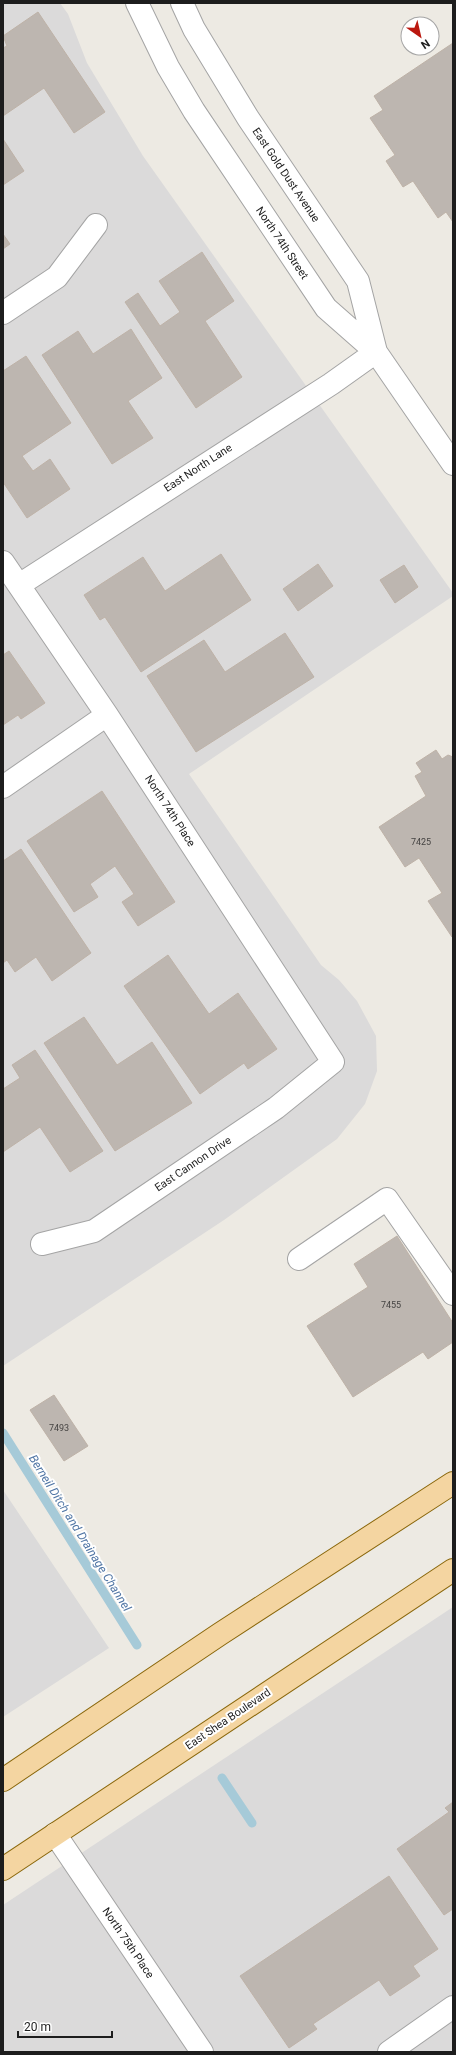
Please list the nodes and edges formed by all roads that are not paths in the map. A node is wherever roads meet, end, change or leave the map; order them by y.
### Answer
1 (137, 3) edge
2 (182, 3) edge
3 (96, 224) dead end
4 (3, 313) edge
5 (376, 352) junction
6 (453, 464) edge
7 (3, 562) edge
8 (19, 585) junction
9 (107, 715) junction
10 (3, 787) edge
11 (333, 1062) joint
12 (42, 1244) dead end
13 (298, 1259) dead end
14 (453, 1294) edge
15 (453, 1482) edge
16 (453, 1570) edge
17 (3, 1780) edge
18 (55, 1834) junction
19 (3, 1869) edge
20 (453, 2007) edge
21 (202, 2052) edge
22 (389, 2052) edge

1 - 5 street, North 74th Street
2 - 5 street, East Gold Dust Avenue
3 - 4 street
5 - 6 street, North 74th Street
5 - 8 street, East North Lane
7 - 8 street, North 74th Place
8 - 9 street, North 74th Place
9 - 10 street
9 - 11 street, North 74th Place
11 - 12 street, East Cannon Drive
13 - 14 street
15 - 17 main road
16 - 18 main road, East Shea Boulevard
18 - 19 main road, East Shea Boulevard
18 - 21 street, North 75th Place
20 - 22 street

